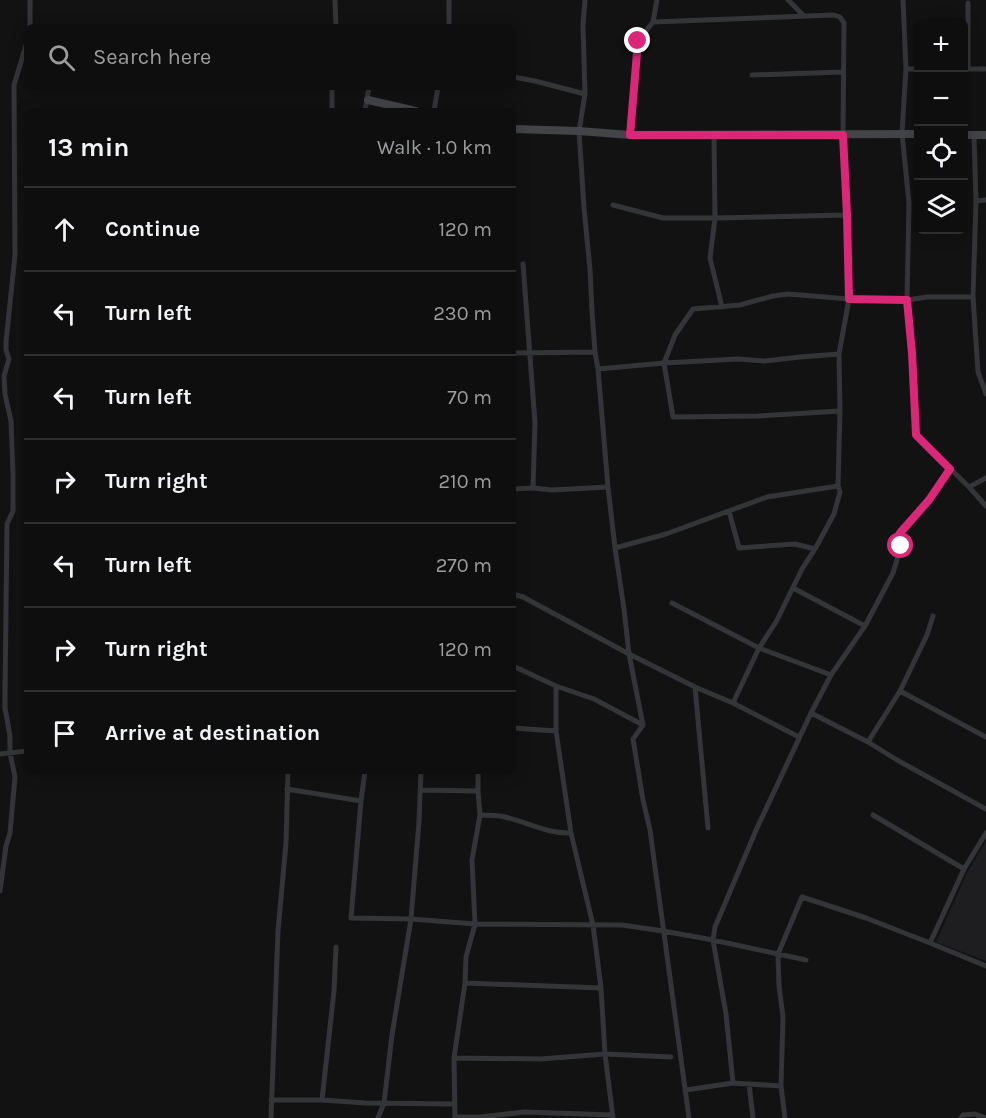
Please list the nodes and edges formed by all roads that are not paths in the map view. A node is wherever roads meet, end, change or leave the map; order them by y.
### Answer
1 (30, 0) edge
2 (336, 0) edge
3 (449, 0) edge
4 (585, 0) edge
5 (657, 0) edge
6 (788, 0) edge
7 (903, 0) edge
8 (968, 3) dead end
9 (804, 16) junction
10 (968, 18) edge
11 (653, 22) junction
12 (30, 24) edge
13 (336, 24) edge
14 (448, 24) edge
15 (24, 52) edge
16 (906, 69) junction
17 (914, 69) edge
18 (968, 69) edge
19 (986, 69) edge
20 (843, 72) junction
21 (752, 75) dead end
22 (516, 78) edge
23 (333, 90) edge
24 (369, 90) edge
25 (438, 90) edge
26 (585, 94) junction
27 (368, 100) junction
28 (332, 108) edge
29 (364, 108) edge
30 (398, 108) edge
31 (434, 108) edge
32 (516, 129) edge
33 (579, 131) junction
34 (902, 133) junction
35 (914, 134) edge
36 (630, 135) junction
37 (714, 135) junction
38 (843, 135) junction
39 (968, 135) edge
40 (986, 135) edge
41 (974, 136) junction
42 (986, 200) edge
43 (976, 201) junction
44 (613, 205) dead end
45 (847, 215) junction
46 (715, 218) junction
47 (523, 264) dead end
48 (973, 297) junction
49 (849, 299) junction
50 (907, 300) junction
51 (722, 307) junction
52 (595, 352) junction
53 (516, 353) edge
54 (529, 353) junction
55 (839, 354) junction
56 (664, 363) junction
57 (598, 369) junction
58 (986, 394) edge
59 (840, 411) junction
60 (950, 469) junction
61 (986, 478) edge
62 (838, 486) junction
63 (608, 487) junction
64 (969, 487) junction
65 (533, 488) junction
66 (516, 489) edge
67 (986, 506) edge
68 (729, 511) junction
69 (615, 548) junction
70 (815, 549) junction
71 (794, 588) junction
72 (516, 595) edge
73 (672, 603) dead end
74 (933, 616) dead end
75 (865, 626) junction
76 (759, 648) junction
77 (629, 654) junction
78 (516, 667) edge
79 (831, 675) junction
80 (556, 686) junction
81 (695, 687) junction
82 (900, 691) junction
83 (733, 703) junction
84 (811, 713) junction
85 (643, 725) junction
86 (986, 726) edge
87 (516, 728) edge
88 (556, 731) junction
89 (984, 736) edge
90 (799, 737) junction
91 (868, 742) junction
92 (24, 751) edge
93 (10, 753) junction
94 (0, 754) edge
95 (288, 774) edge
96 (365, 774) edge
97 (421, 774) edge
98 (478, 774) edge
99 (287, 789) junction
100 (420, 790) junction
101 (478, 791) junction
102 (361, 801) junction
103 (986, 809) edge
104 (480, 814) junction
105 (873, 814) dead end
106 (708, 828) dead end
107 (571, 833) junction
108 (986, 833) edge
109 (964, 869) junction
110 (0, 891) edge
111 (411, 920) junction
112 (475, 924) junction
113 (593, 925) junction
114 (663, 931) junction
115 (713, 940) junction
116 (930, 943) junction
117 (336, 947) dead end
118 (778, 954) junction
119 (806, 960) dead end
120 (986, 966) edge
121 (465, 983) junction
122 (601, 988) junction
123 (604, 1054) junction
124 (671, 1057) dead end
125 (454, 1058) junction
126 (734, 1083) junction
127 (749, 1084) junction
128 (781, 1086) junction
129 (686, 1090) junction
130 (271, 1100) junction
131 (322, 1100) junction
132 (384, 1103) junction
133 (454, 1104) junction
134 (455, 1117) edge
135 (613, 1117) edge
136 (271, 1118) edge
137 (378, 1118) edge
138 (689, 1118) edge
139 (753, 1118) edge
140 (785, 1118) edge
141 (961, 1118) edge
142 (986, 1118) edge

1 - 12 street
2 - 13 street
3 - 14 street
4 - 26 street
5 - 11 street
6 - 9 street
7 - 16 street
8 - 10 street
9 - 11 street
9 - 20 street
11 - 36 street
15 - 93 street
16 - 17 street
16 - 34 street
18 - 19 street
20 - 21 street
20 - 38 street
22 - 26 street
23 - 28 street
24 - 27 street
25 - 31 street
26 - 33 street
27 - 29 street
27 - 30 street
32 - 33 street
33 - 36 street
33 - 52 street
34 - 35 street
34 - 38 street
34 - 50 street
36 - 37 street
37 - 38 street
37 - 46 street
38 - 45 street
39 - 41 street
40 - 41 street
41 - 43 street
42 - 43 street
43 - 48 street
44 - 46 street
45 - 46 street
45 - 49 street
46 - 51 street
47 - 54 street
48 - 50 street
48 - 58 street
49 - 50 street
49 - 51 street
49 - 55 street
50 - 60 street
51 - 56 street
52 - 54 street
52 - 57 street
53 - 54 street
54 - 65 street
55 - 56 street
55 - 59 street
56 - 57 street
56 - 59 street
57 - 63 street
59 - 62 street
60 - 64 street
60 - 75 street
61 - 64 street
62 - 68 street
62 - 70 street
63 - 65 street
63 - 69 street
64 - 67 street
65 - 66 street
68 - 69 street
68 - 70 street
69 - 77 street
70 - 71 street
71 - 75 street
71 - 76 street
72 - 77 street
73 - 76 street
74 - 82 street
75 - 79 street
76 - 79 street
76 - 83 street
77 - 81 street
77 - 85 street
78 - 80 street
79 - 84 street
80 - 85 street
80 - 88 street
81 - 83 street
81 - 106 street
82 - 89 street
82 - 91 street
83 - 90 street
84 - 90 street
84 - 91 street
85 - 114 street
86 - 89 street
87 - 88 street
88 - 107 street
90 - 115 street
91 - 103 street
92 - 93 street
93 - 94 street
93 - 110 street
95 - 99 street
96 - 102 street
97 - 100 street
98 - 101 street
99 - 102 street
99 - 130 street
100 - 101 street
100 - 111 street
101 - 104 street
102 - 111 street
104 - 107 street
104 - 112 street
105 - 109 street
107 - 113 street
108 - 109 street
109 - 116 street
111 - 112 street
111 - 132 street
112 - 113 street
112 - 121 street
113 - 114 street
113 - 122 street
114 - 115 street
114 - 129 street
115 - 118 street
115 - 126 street
116 - 118 street
116 - 120 street
117 - 131 street
118 - 119 street
118 - 128 street
121 - 122 street
121 - 125 street
122 - 123 street
123 - 124 street
123 - 125 street
123 - 135 street
125 - 133 street
126 - 127 street
126 - 129 street
127 - 128 street
127 - 139 street
128 - 140 street
129 - 138 street
130 - 131 street
130 - 136 street
131 - 132 street
132 - 133 street
132 - 137 street
133 - 134 street
134 - 135 street
141 - 142 street

